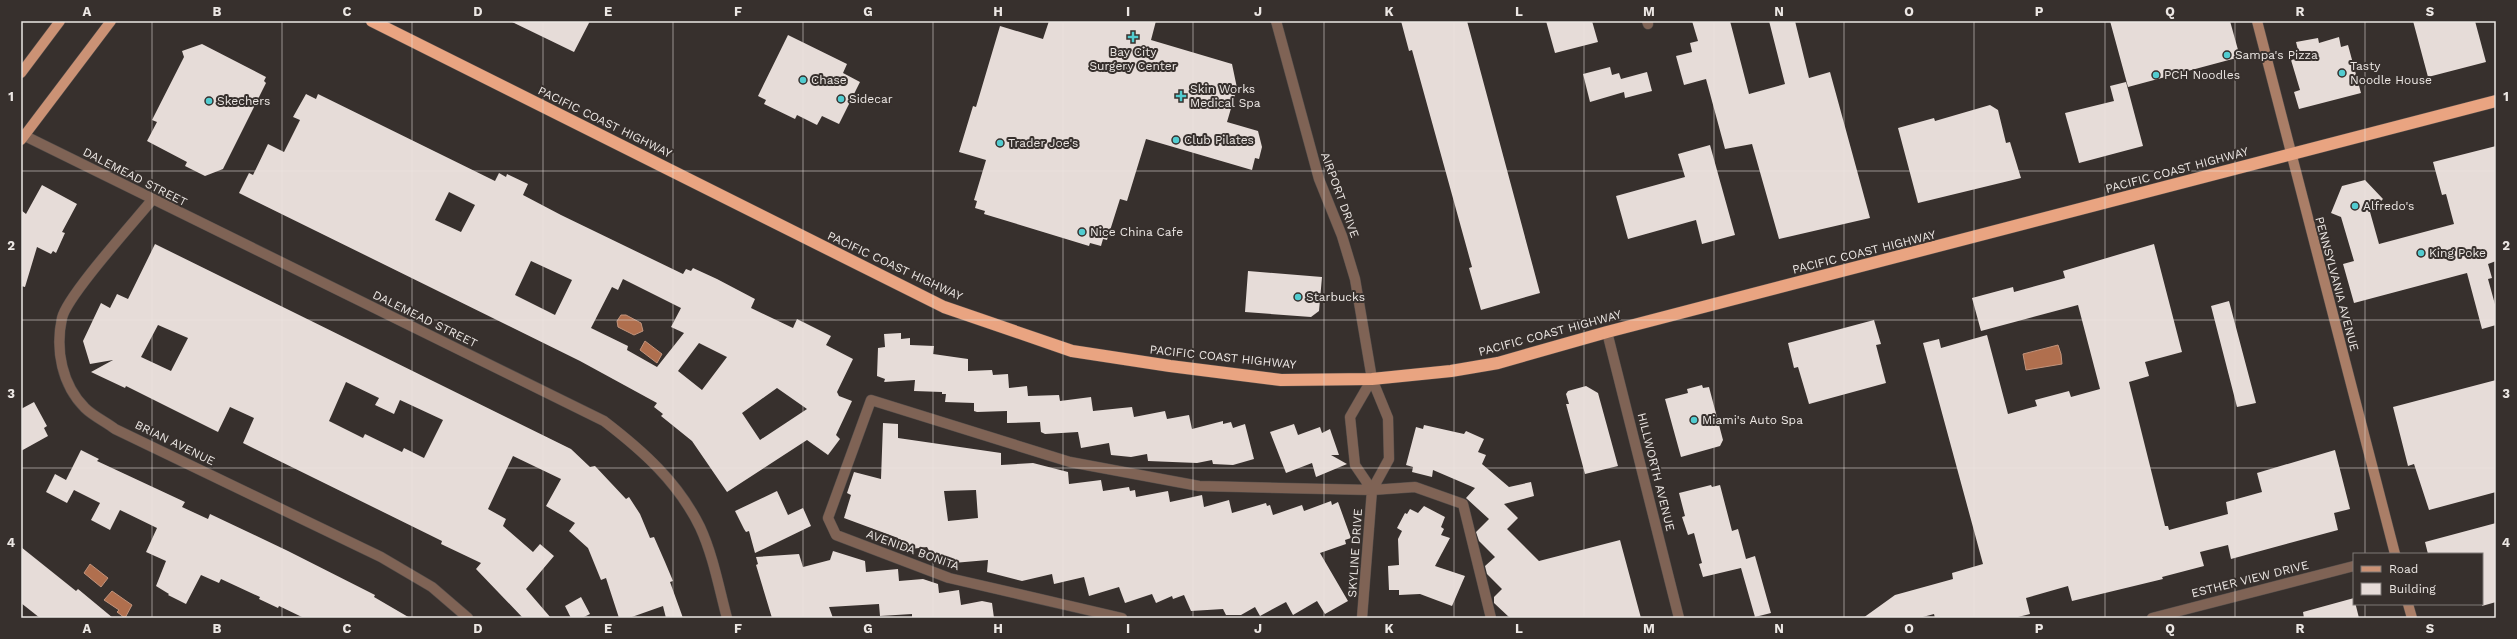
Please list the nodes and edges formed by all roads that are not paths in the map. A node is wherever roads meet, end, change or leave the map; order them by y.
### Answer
1 (60, 21) edge
2 (111, 21) edge
3 (372, 21) edge
4 (1276, 21) edge
5 (2257, 21) edge
6 (21, 73) edge
7 (2496, 101) edge
8 (22, 136) edge
9 (2290, 155) junction
10 (152, 200) junction
11 (1607, 332) junction
12 (1372, 379) junction
13 (1372, 490) junction
14 (2395, 553) edge
15 (2353, 566) edge
16 (2408, 605) edge
17 (468, 618) edge
18 (727, 618) edge
19 (1122, 618) edge
20 (1362, 618) edge
21 (1491, 618) edge
22 (1680, 618) edge
23 (2152, 618) edge
24 (2412, 618) edge

1 - 6 main road
2 - 8 main road
3 - 12 highway, PACIFIC COAST HIGHWAY
4 - 12 street, AIRPORT DRIVE
5 - 9 street, PENNSYLVANIA AVENUE
7 - 9 highway, PACIFIC COAST HIGHWAY
8 - 10 street, DALEMEAD STREET
9 - 11 highway, PACIFIC COAST HIGHWAY
9 - 14 street, PENNSYLVANIA AVENUE
10 - 17 street, BRIAN AVENUE
10 - 18 street, DALEMEAD STREET
11 - 12 highway, PACIFIC COAST HIGHWAY
11 - 22 street, HILLWORTH AVENUE
12 - 13 street, SKYLINE DRIVE
12 - 13 street
13 - 19 street, AVENIDA BONITA
13 - 20 street, SKYLINE DRIVE
13 - 21 street
15 - 23 street, ESTHER VIEW DRIVE
16 - 24 street

